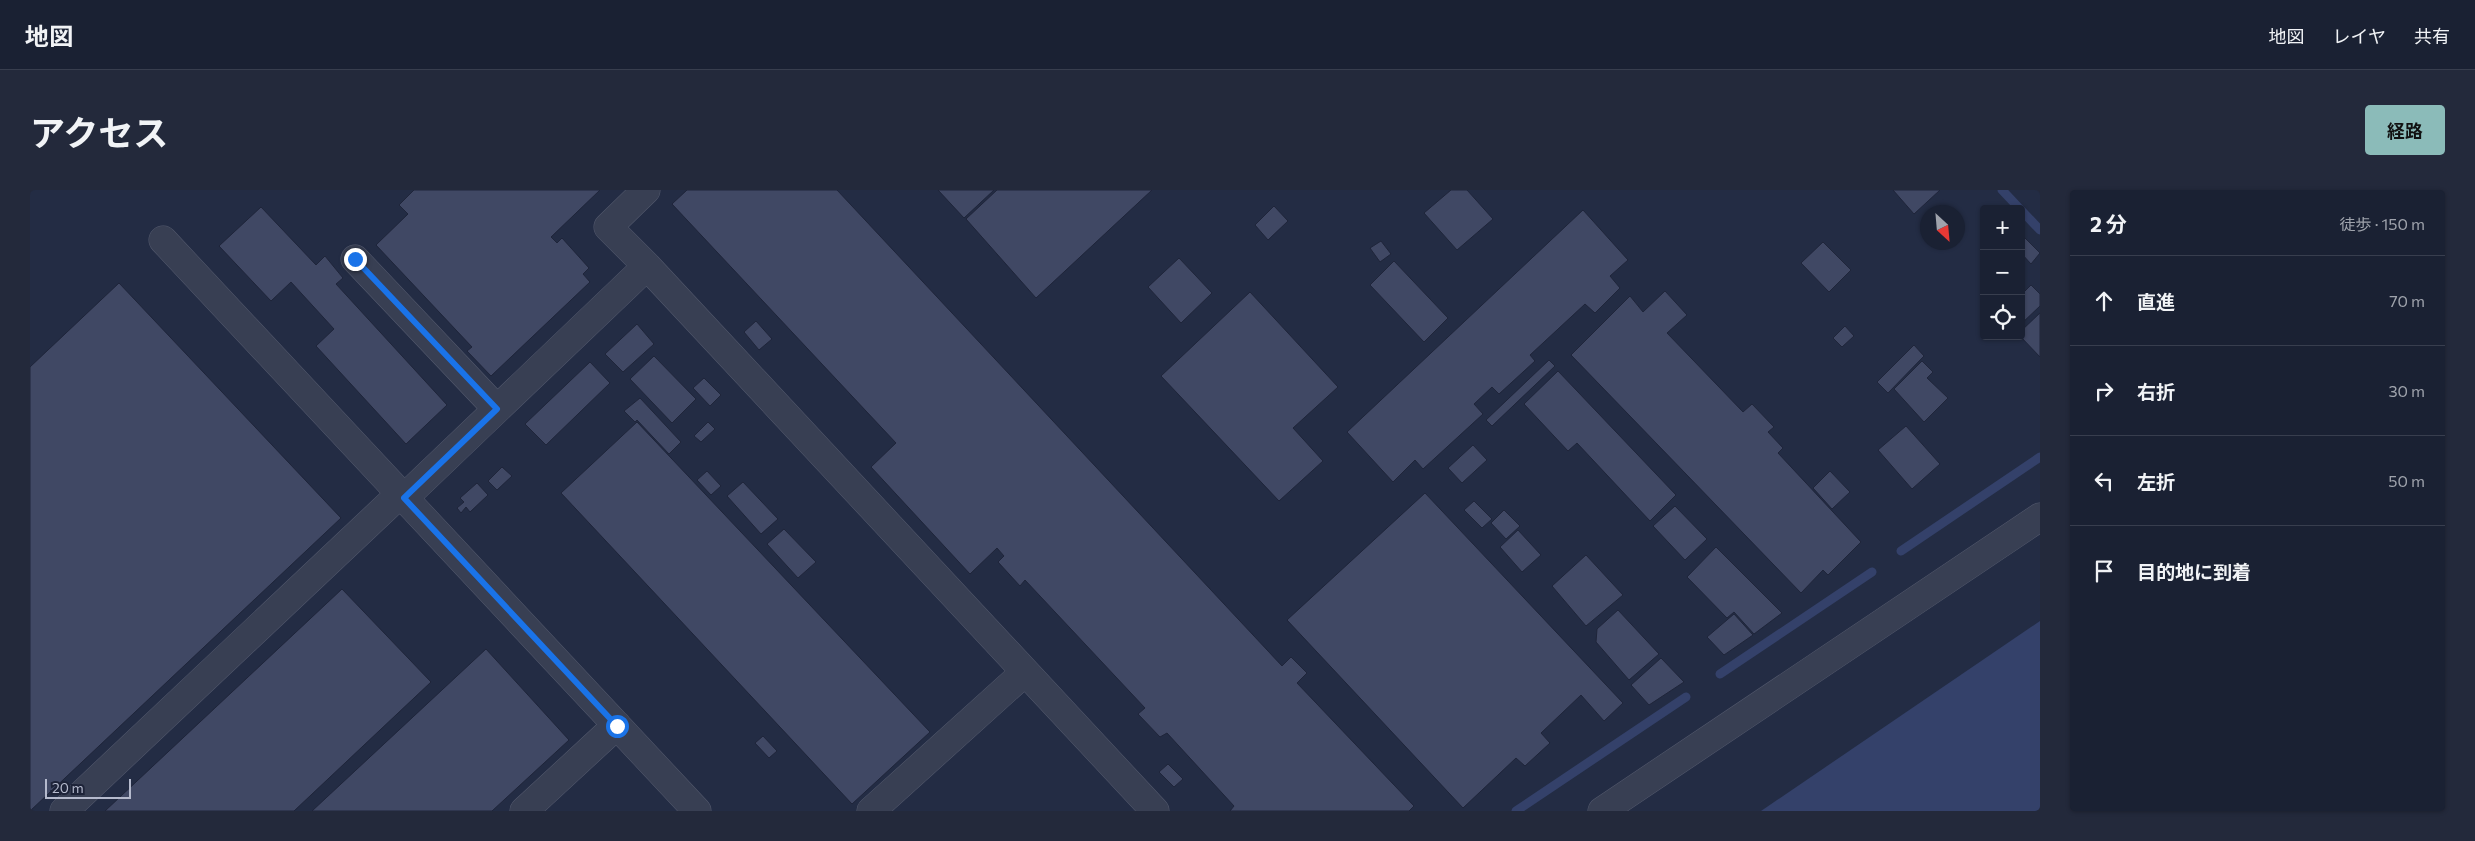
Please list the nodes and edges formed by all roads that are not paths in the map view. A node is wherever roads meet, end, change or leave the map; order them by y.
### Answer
1 (646, 190) edge
2 (163, 240) dead end
3 (355, 259) dead end
4 (647, 266) junction
5 (497, 409) junction
6 (402, 496) junction
7 (2040, 518) edge
8 (1025, 672) junction
9 (617, 726) junction
10 (64, 811) edge
11 (524, 811) edge
12 (697, 811) edge
13 (871, 811) edge
14 (1155, 811) edge
15 (1602, 811) edge

1 - 4 street
2 - 6 street
3 - 5 street
4 - 5 street
4 - 8 street
5 - 6 street
6 - 9 street
6 - 10 street
7 - 15 street
8 - 13 street
8 - 14 street
9 - 11 street
9 - 12 street

